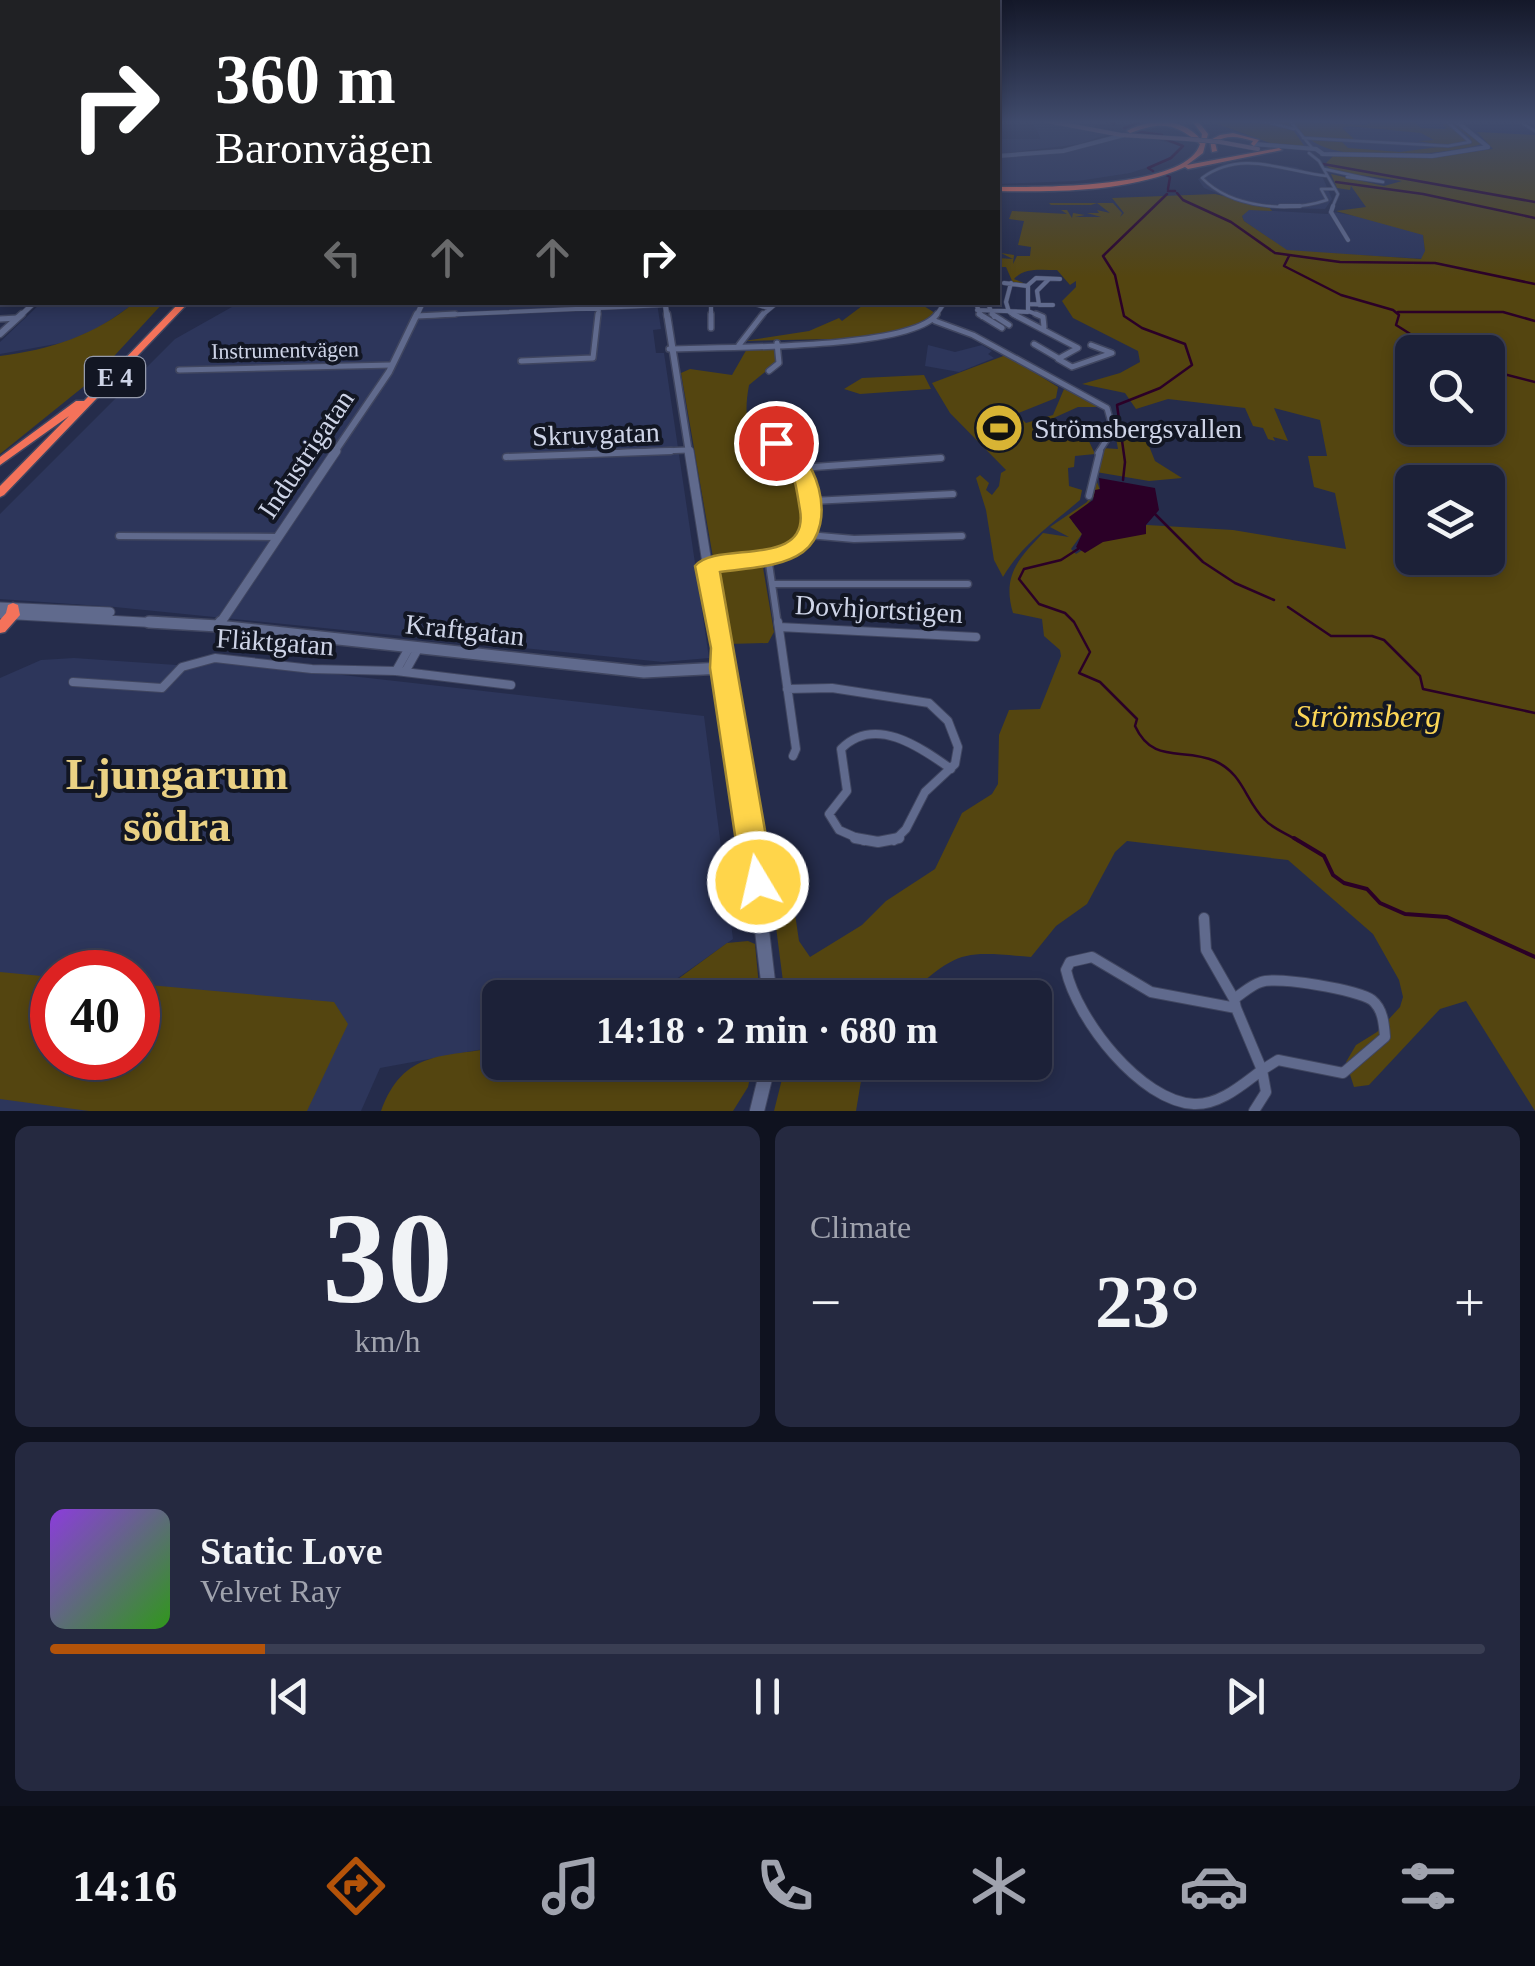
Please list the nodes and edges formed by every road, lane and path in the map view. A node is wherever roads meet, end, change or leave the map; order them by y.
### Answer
1 (1150, 173) edge
2 (1165, 173) edge
3 (1208, 173) edge
4 (1310, 173) edge
5 (1325, 173) edge
6 (1344, 173) edge
7 (1327, 176) junction
8 (1347, 177) dead end
9 (1000, 188) edge
10 (1000, 188) edge
11 (1335, 189) junction
12 (1348, 240) dead end
13 (1047, 278) junction
14 (1060, 279) dead end
15 (1029, 287) junction
16 (1038, 290) junction
17 (1000, 300) edge
18 (1006, 302) junction
19 (32, 305) edge
20 (422, 305) edge
21 (649, 305) edge
22 (666, 305) edge
23 (711, 305) edge
24 (758, 305) edge
25 (774, 305) edge
26 (944, 305) edge
27 (976, 305) edge
28 (988, 305) edge
29 (1039, 305) junction
30 (1054, 306) dead end
31 (176, 307) edge
32 (598, 308) junction
33 (769, 308) junction
34 (1028, 308) junction
35 (977, 310) junction
36 (989, 311) junction
37 (1010, 312) junction
38 (417, 316) junction
39 (17, 318) junction
40 (0, 319) edge
41 (935, 321) junction
42 (710, 328) dead end
43 (1042, 330) junction
44 (0, 334) edge
45 (777, 343) junction
46 (739, 344) junction
47 (1034, 344) dead end
48 (671, 347) junction
49 (1078, 348) junction
50 (1058, 358) junction
51 (521, 361) dead end
52 (392, 365) junction
53 (178, 370) dead end
54 (768, 371) dead end
55 (80, 403) junction
56 (776, 443) dead end
57 (688, 450) junction
58 (506, 457) dead end
59 (941, 458) dead end
60 (0, 462) edge
61 (800, 468) junction
62 (0, 482) edge
63 (0, 493) edge
64 (953, 494) dead end
65 (1089, 496) dead end
66 (812, 501) junction
67 (808, 535) junction
68 (119, 536) dead end
69 (962, 536) dead end
70 (278, 537) junction
71 (768, 558) junction
72 (707, 566) junction
73 (772, 584) junction
74 (968, 584) dead end
75 (4, 615) edge
76 (218, 626) junction
77 (779, 627) junction
78 (976, 637) dead end
79 (414, 647) junction
80 (723, 668) junction
81 (401, 672) junction
82 (73, 682) dead end
83 (511, 685) dead end
84 (787, 689) junction
85 (793, 756) dead end
86 (951, 769) junction
87 (1204, 918) dead end
88 (768, 980) edge
89 (1236, 1004) junction
90 (1265, 1071) junction
91 (765, 1080) edge
92 (757, 1111) edge
93 (1254, 1111) edge

1 - 9 highway
2 - 10 highway
3 - 11 street
4 - 7 street
5 - 7 street
6 - 8 street
7 - 11 street
11 - 12 street
13 - 14 street
13 - 15 street
13 - 16 street
15 - 16 street
15 - 18 street
15 - 34 street
16 - 29 street
17 - 18 street
18 - 37 street
19 - 39 street
20 - 38 street, Industrigatan
21 - 32 street
22 - 48 street
23 - 42 street
24 - 33 street
25 - 33 street
26 - 41 street
27 - 35 street
28 - 36 street
29 - 30 street
29 - 34 street
31 - 55 highway, E 4
31 - 63 highway, E 4
32 - 38 street
32 - 51 street
33 - 46 street
34 - 37 street
34 - 43 street
35 - 36 street
35 - 36 street
36 - 37 street
37 - 43 street
38 - 52 street, Industrigatan
39 - 40 street
39 - 44 street
41 - 45 street
41 - 65 street
43 - 49 street
45 - 46 street
45 - 54 street
46 - 48 street
47 - 50 street
48 - 57 street
49 - 50 street
49 - 50 street
52 - 53 street, Instrumentvägen
52 - 70 street, Industrigatan
55 - 60 highway
55 - 62 highway, E 4
56 - 61 street
57 - 58 street, Skruvgatan
57 - 72 street
59 - 61 street
61 - 66 street
64 - 66 street
66 - 67 street
67 - 69 street
67 - 71 street
68 - 70 street
70 - 76 street, Industrigatan
71 - 72 street
71 - 73 street
72 - 80 street
73 - 74 street
73 - 77 street
75 - 76 street, Kraftgatan
76 - 79 street, Kraftgatan
77 - 78 street, Dovhjortstigen
77 - 84 street
79 - 80 street, Kraftgatan
79 - 81 street
80 - 88 street
81 - 82 street, Fläktgatan
81 - 83 street, Fläktgatan
84 - 85 street
84 - 86 street
86 - 86 street
87 - 89 street
89 - 90 street
89 - 90 street
89 - 90 street
90 - 93 street
91 - 92 street

